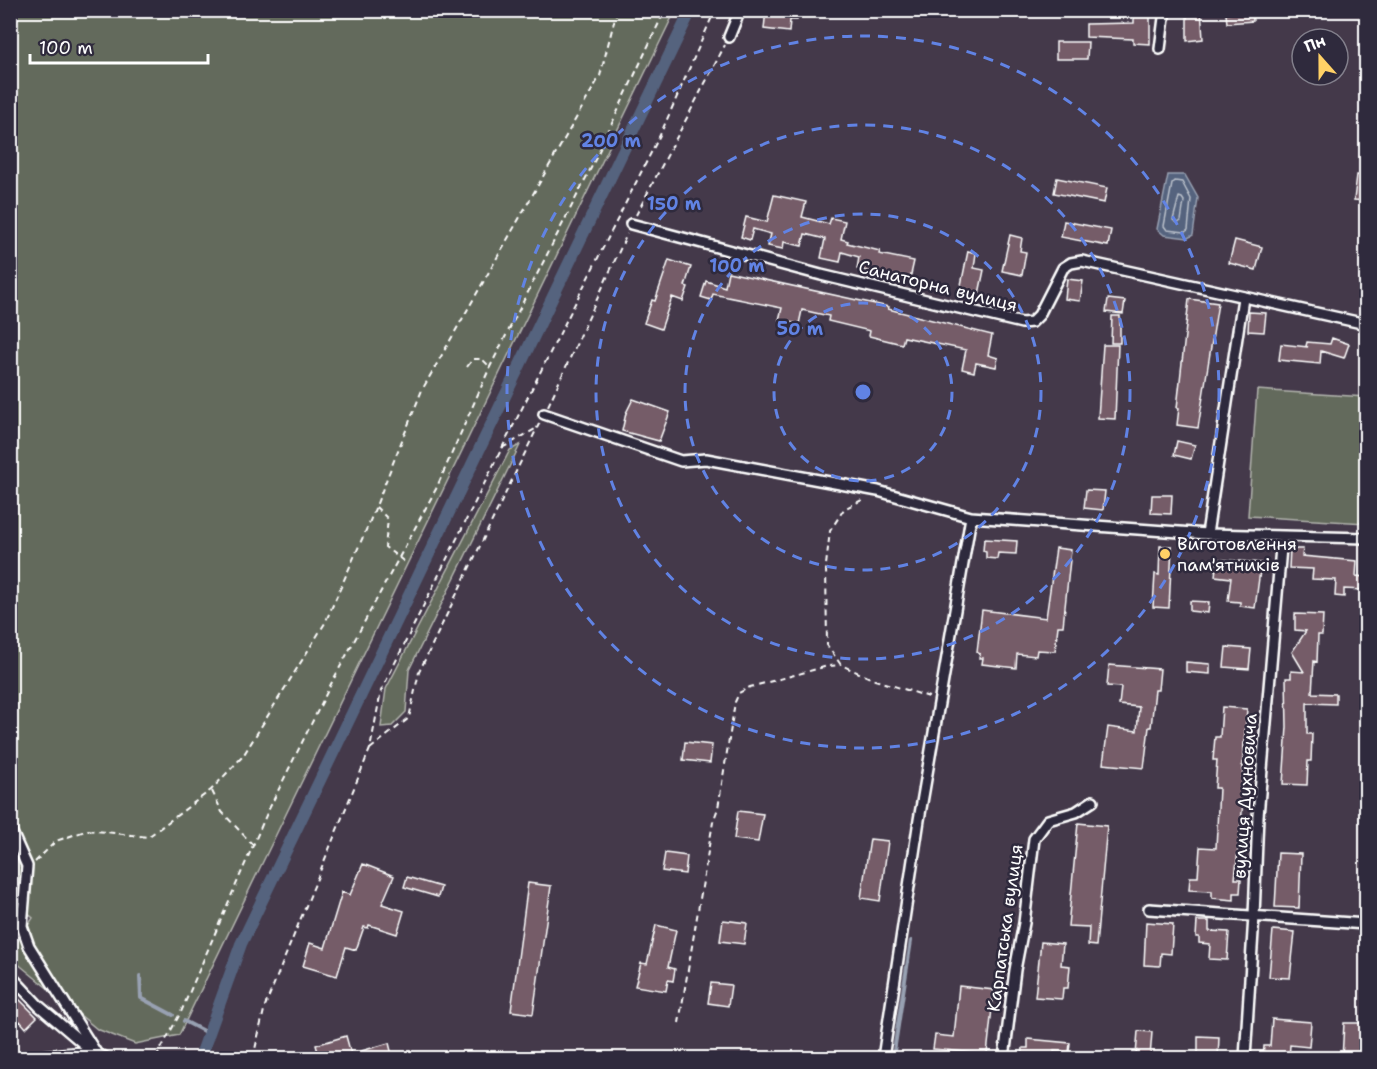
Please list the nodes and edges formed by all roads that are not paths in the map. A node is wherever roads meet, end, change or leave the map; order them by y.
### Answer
1 (740, 10) edge
2 (1165, 10) edge
3 (729, 37) dead end
4 (1160, 49) dead end
5 (631, 224) dead end
6 (1243, 298) junction
7 (1366, 324) edge
8 (544, 414) road end
9 (971, 517) junction
10 (1207, 534) junction
11 (1282, 536) junction
12 (1366, 538) edge
13 (1093, 801) dead end
14 (10, 828) edge
15 (1149, 909) dead end
16 (1254, 916) junction
17 (1366, 924) edge
18 (10, 975) edge
19 (101, 1057) edge
20 (35, 1059) edge
21 (883, 1059) edge
22 (1004, 1059) edge
23 (1245, 1059) edge

1 - 3 street
2 - 4 street
5 - 6 street, Санаторна вулиця
6 - 7 street, Санаторна вулиця
6 - 10 street
8 - 9 street
9 - 10 street
9 - 21 street
10 - 11 street
11 - 12 street
11 - 16 street, вулиця Духновича
13 - 22 street, Карпатська вулиця
14 - 19 street
15 - 16 street
16 - 17 street
16 - 23 street, вулиця Духновича
18 - 19 street
19 - 20 street

